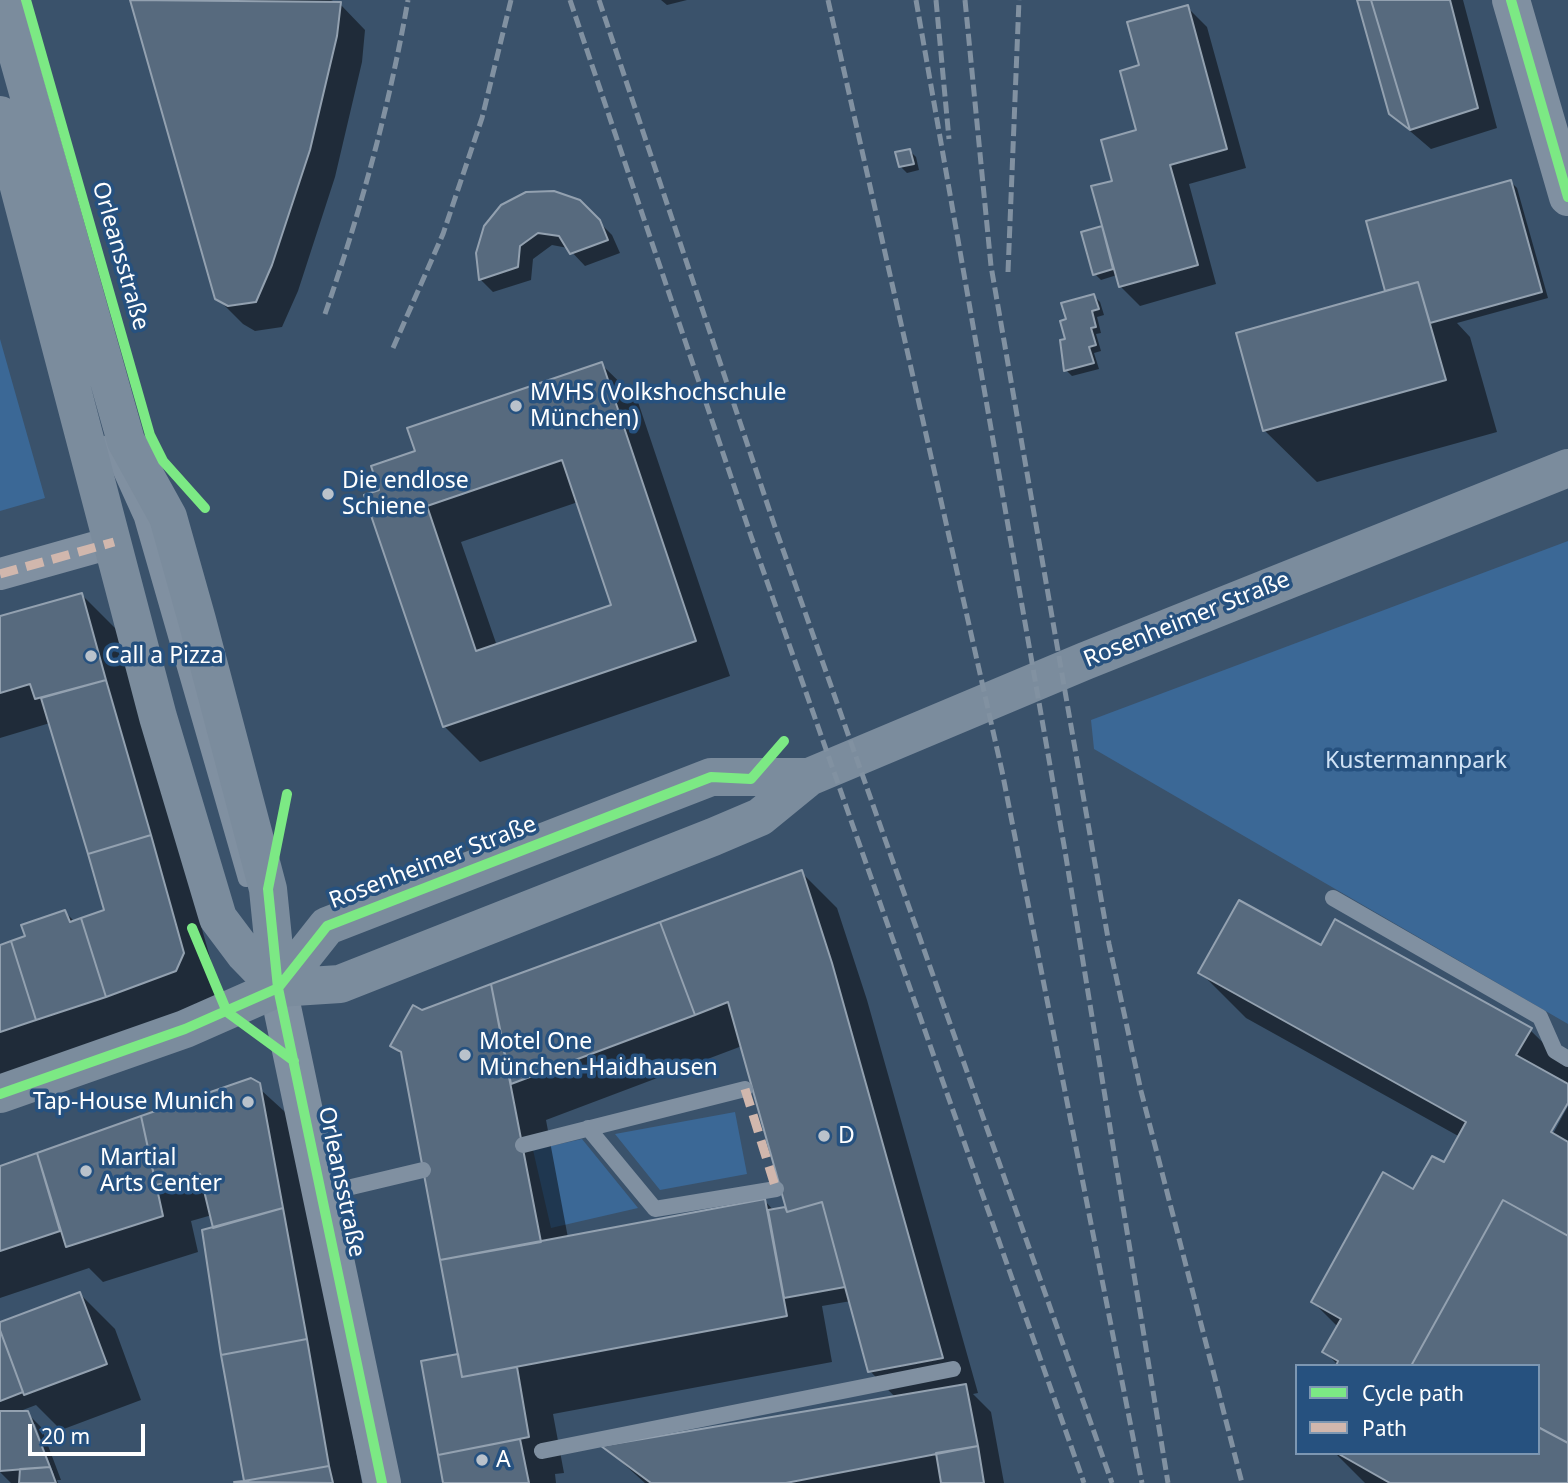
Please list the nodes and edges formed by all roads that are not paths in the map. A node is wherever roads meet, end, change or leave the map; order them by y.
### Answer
1 (2, 0) edge
2 (1511, 0) edge
3 (5, 107) edge
4 (1568, 197) edge
5 (49, 237) dead end
6 (103, 424) dead end
7 (1568, 468) edge
8 (114, 542) junction
9 (0, 574) edge
10 (809, 777) junction
11 (1333, 898) dead end
12 (278, 988) junction
13 (1568, 1059) edge
14 (745, 1089) dead end
15 (0, 1094) edge
16 (588, 1128) junction
17 (523, 1145) dead end
18 (423, 1170) dead end
19 (776, 1189) dead end
20 (322, 1195) junction
21 (953, 1369) dead end
22 (542, 1451) dead end
23 (382, 1483) edge

1 - 12 main road, Orleansstraße
2 - 4 street
3 - 5 lane
3 - 8 main road
6 - 12 lane
7 - 10 main road, Rosenheimer Straße
8 - 9 street
8 - 12 main road
10 - 12 main road, Rosenheimer Straße
10 - 12 main road, Rosenheimer Straße
11 - 13 lane
12 - 15 main road, Rosenheimer Straße
12 - 20 street, Orleansstraße
14 - 16 lane
16 - 17 lane
16 - 19 lane
18 - 20 lane
20 - 23 street, Orleansstraße
21 - 22 lane

